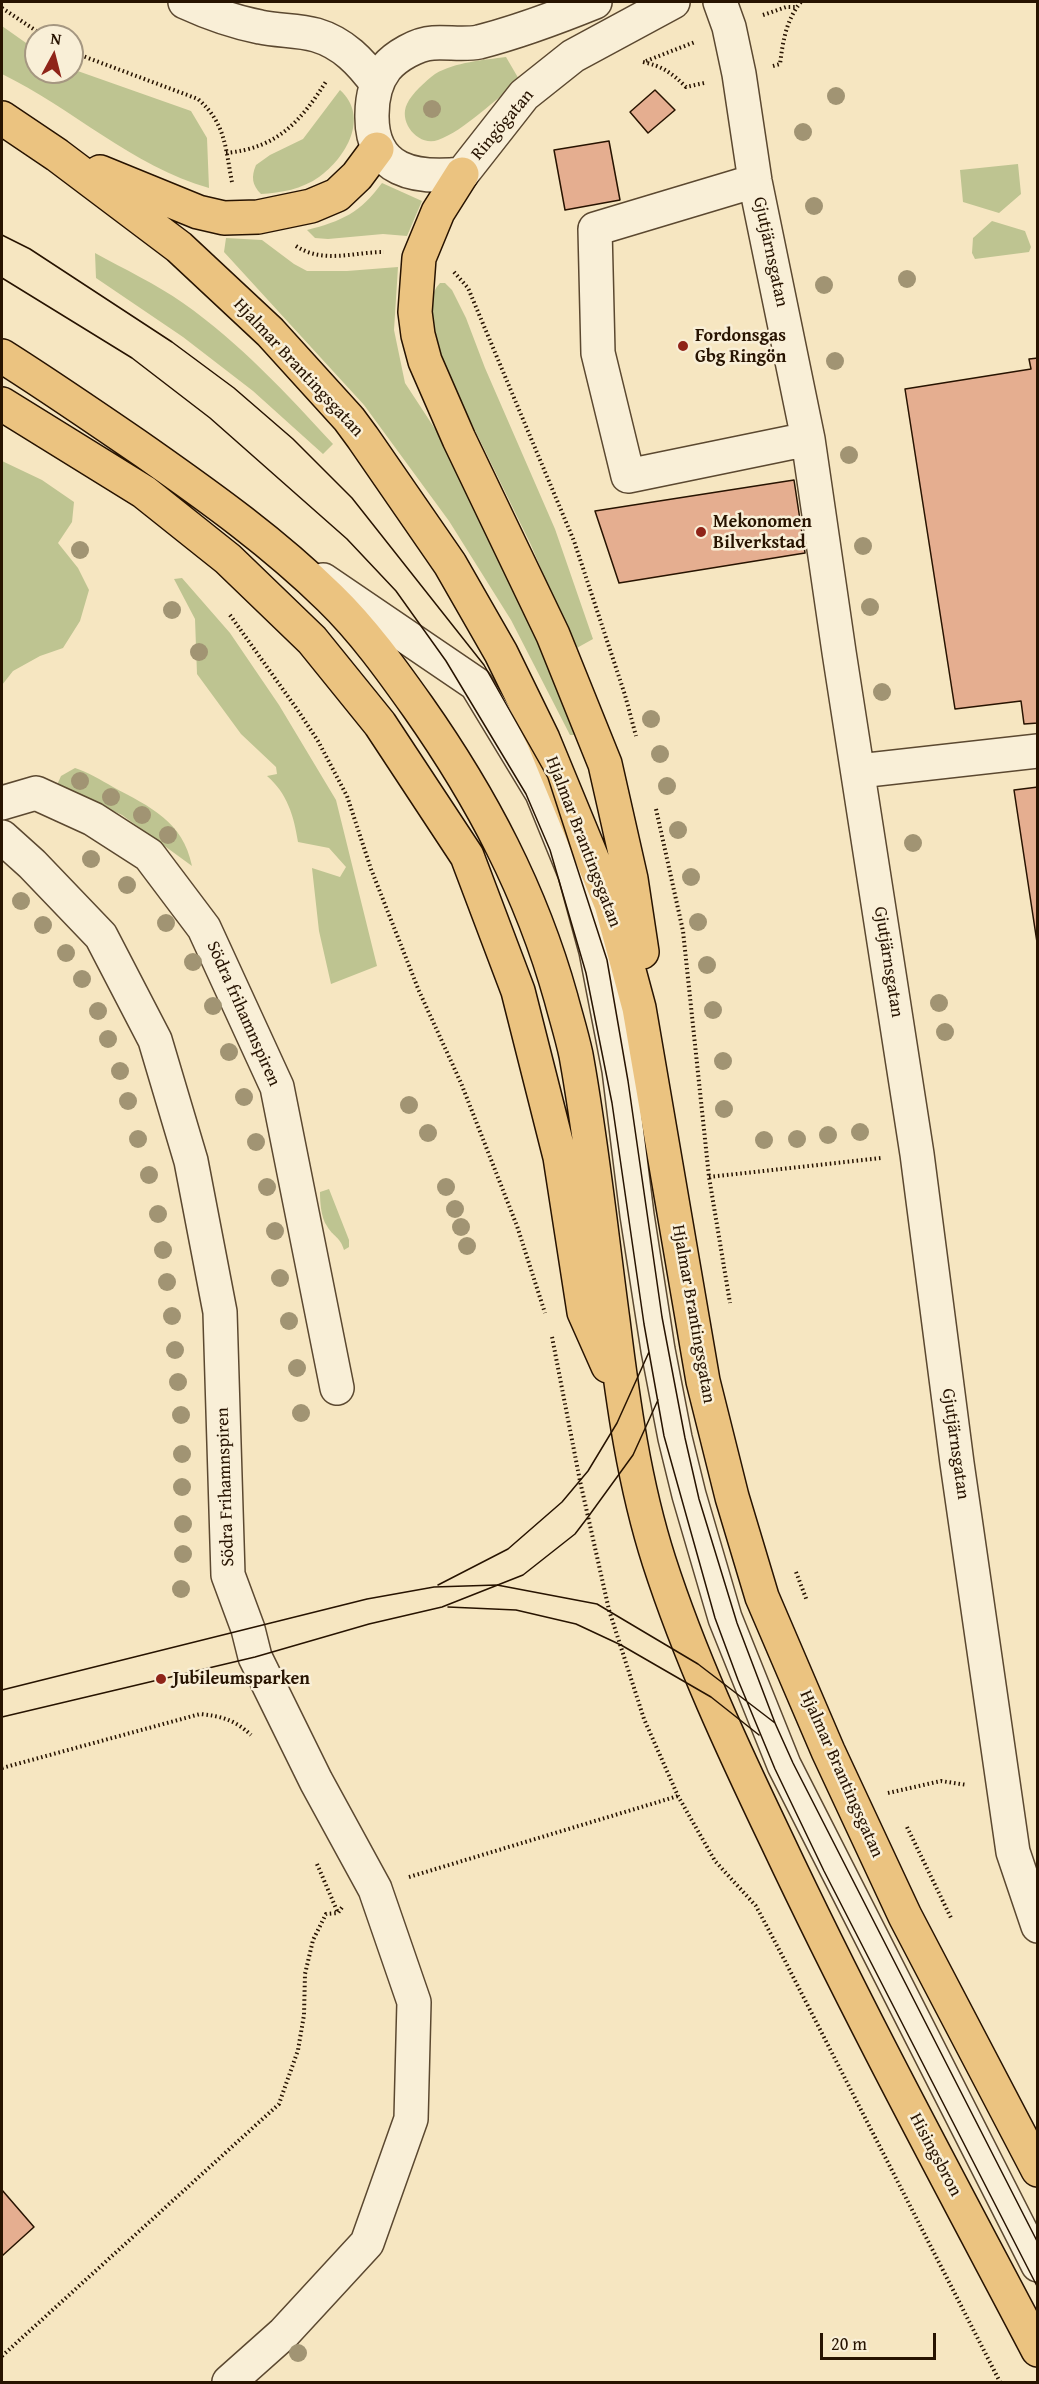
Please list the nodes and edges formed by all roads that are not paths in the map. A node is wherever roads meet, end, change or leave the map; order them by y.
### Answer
1 (185, 2) edge
2 (595, 2) edge
3 (673, 2) edge
4 (720, 2) edge
5 (377, 84) junction
6 (2, 118) edge
7 (377, 149) junction
8 (57, 155) junction
9 (462, 174) junction
10 (755, 181) junction
11 (2, 356) edge
12 (2, 405) edge
13 (808, 439) junction
14 (279, 551) junction
15 (1038, 751) edge
16 (859, 771) junction
17 (2, 803) edge
18 (2, 837) edge
19 (639, 1008) junction
20 (619, 1070) junction
21 (337, 1388) dead end
22 (623, 1402) junction
23 (1038, 1926) edge
24 (1038, 2170) edge
25 (1038, 2265) edge
26 (1038, 2350) edge
27 (229, 2382) edge

1 - 5 street
2 - 5 street
3 - 9 street, Ringögatan
4 - 10 street, Gjutjärnsgatan
5 - 7 street
6 - 8 main road, Hjalmar Brantingsgatan
7 - 8 main road
7 - 9 street, Ringögatan
8 - 19 main road, Hjalmar Brantingsgatan
9 - 19 main road
10 - 13 street, Gjutjärnsgatan
10 - 13 street
11 - 14 main road
12 - 22 main road
13 - 16 street, Gjutjärnsgatan
14 - 20 street
14 - 22 main road
15 - 16 street
16 - 23 street, Gjutjärnsgatan
17 - 21 street, Södra frihamnspiren
18 - 27 street, Södra Frihamnspiren
19 - 20 street
19 - 24 main road, Hjalmar Brantingsgatan
20 - 25 street
22 - 26 main road, Hisingsbron

